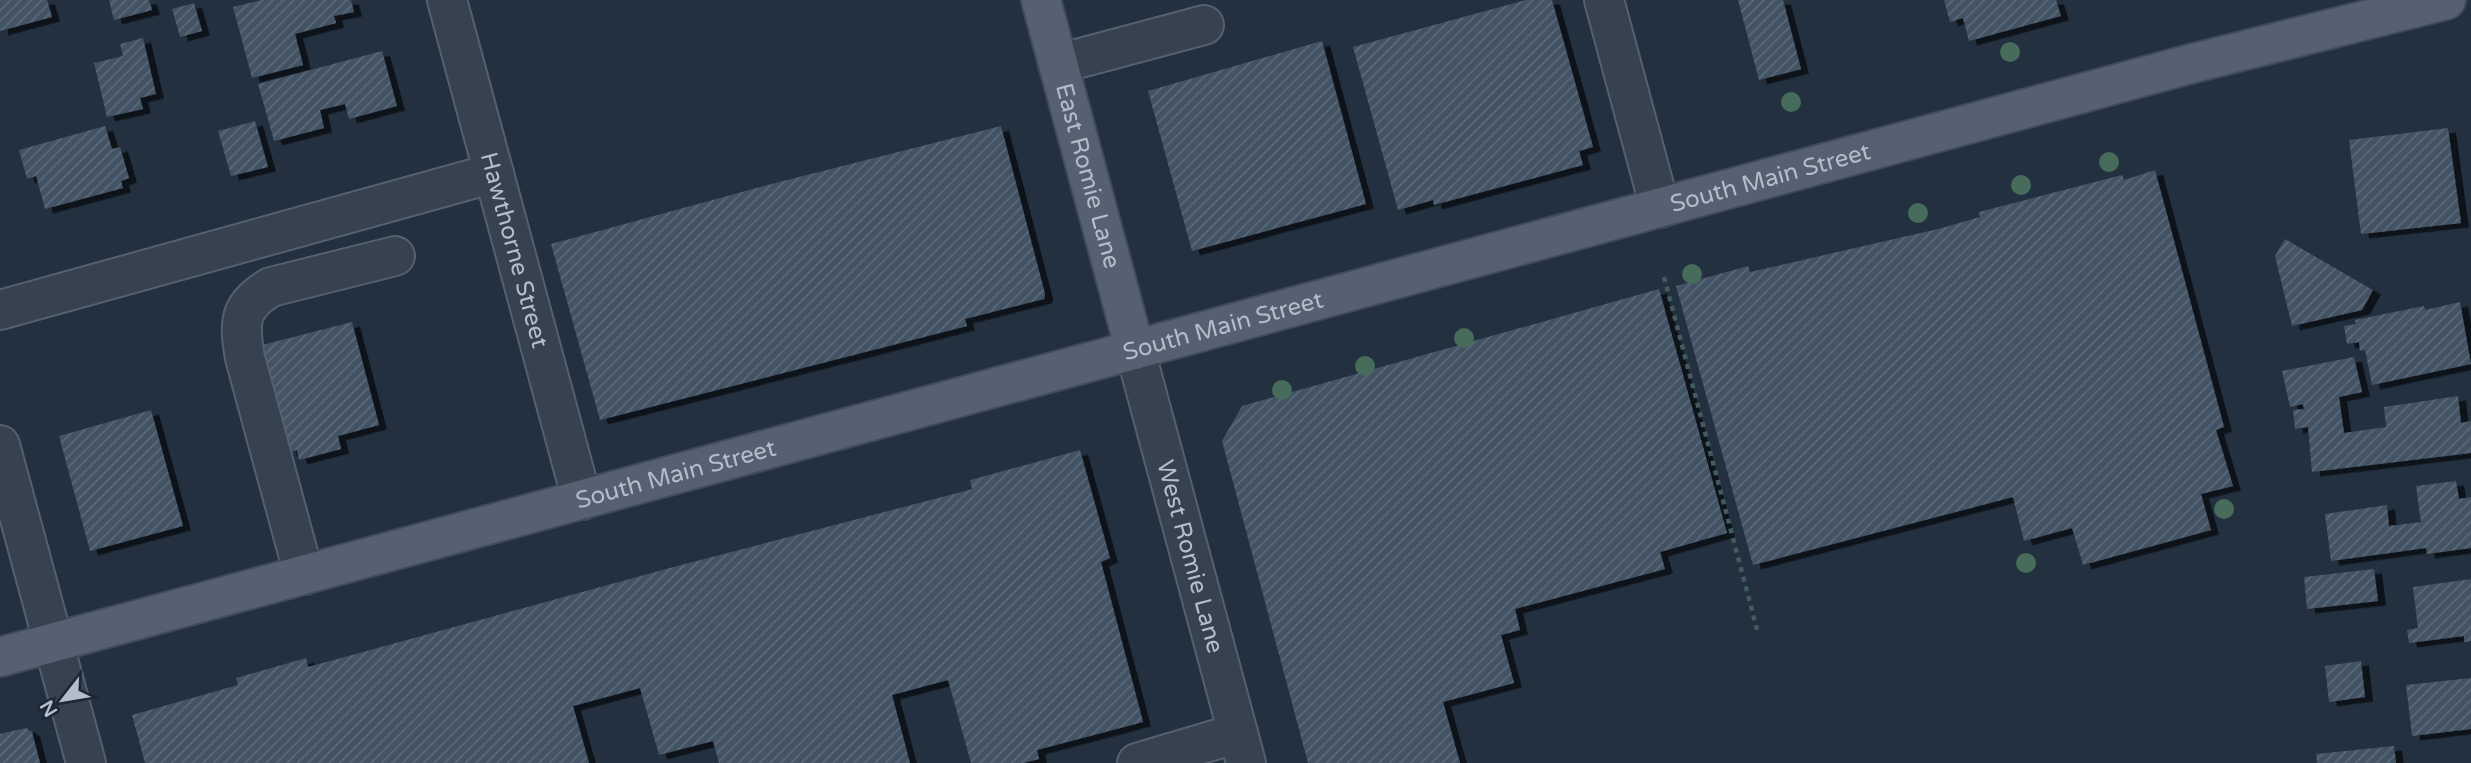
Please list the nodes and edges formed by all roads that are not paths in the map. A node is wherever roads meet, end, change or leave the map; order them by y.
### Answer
1 (447, 0) edge
2 (1041, 0) edge
3 (1604, 0) edge
4 (2446, 0) edge
5 (1204, 25) dead end
6 (1058, 64) junction
7 (494, 173) junction
8 (1660, 208) junction
9 (395, 256) dead end
10 (0, 310) edge
11 (1135, 350) junction
12 (0, 445) edge
13 (582, 500) junction
14 (304, 575) junction
15 (54, 643) junction
16 (0, 657) edge
17 (1242, 748) edge
18 (86, 763) edge
19 (1137, 763) edge

1 - 7 street, Hawthorne Street
2 - 6 main road, East Romie Lane
3 - 8 street
4 - 8 main road, South Main Street
5 - 6 street
6 - 11 main road, East Romie Lane
7 - 10 street
7 - 13 street, Hawthorne Street
8 - 11 main road, South Main Street
9 - 14 street
11 - 13 main road, South Main Street
11 - 17 street, West Romie Lane
12 - 15 street
13 - 14 main road, South Main Street
14 - 15 main road, South Main Street
15 - 16 main road, South Main Street
15 - 18 street
17 - 19 street

